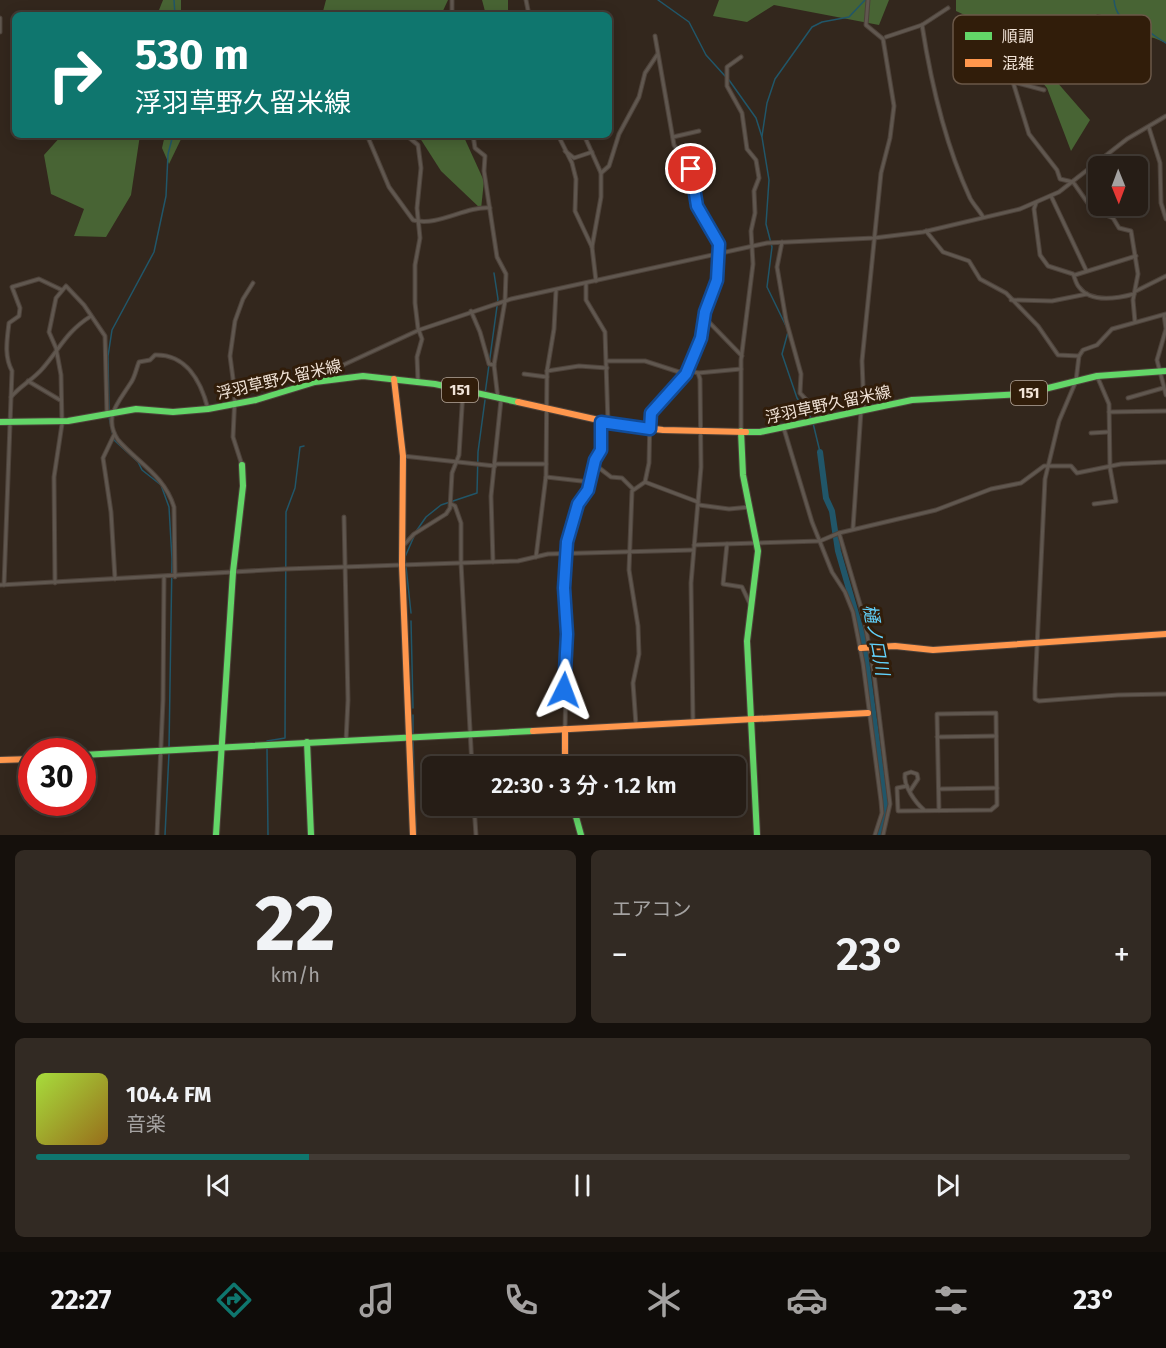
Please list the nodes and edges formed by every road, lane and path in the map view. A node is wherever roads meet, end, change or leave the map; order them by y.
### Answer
1 (868, 0) edge
2 (948, 8) dead end
3 (0, 18) edge
4 (922, 25) junction
5 (0, 32) edge
6 (655, 36) dead end
7 (886, 37) dead end
8 (657, 56) junction
9 (741, 57) dead end
10 (1014, 84) edge
11 (1021, 84) edge
12 (1044, 90) dead end
13 (1166, 116) edge
14 (1149, 127) junction
15 (699, 131) dead end
16 (673, 137) junction
17 (368, 138) edge
18 (409, 138) edge
19 (473, 138) edge
20 (559, 138) edge
21 (585, 138) edge
22 (565, 151) junction
23 (591, 152) junction
24 (601, 173) junction
25 (1074, 182) junction
26 (1051, 196) junction
27 (1036, 202) junction
28 (490, 208) junction
29 (983, 217) junction
30 (1166, 219) edge
31 (418, 221) junction
32 (926, 231) junction
33 (874, 238) junction
34 (782, 242) junction
35 (753, 246) junction
36 (592, 247) junction
37 (718, 255) junction
38 (1136, 256) junction
39 (1086, 270) junction
40 (1074, 276) junction
41 (1166, 276) edge
42 (596, 281) junction
43 (253, 283) dead end
44 (586, 284) junction
45 (62, 290) junction
46 (556, 291) junction
47 (1134, 293) junction
48 (1091, 295) junction
49 (1011, 300) junction
50 (505, 301) junction
51 (471, 311) junction
52 (1165, 314) edge
53 (91, 316) junction
54 (704, 317) junction
55 (1135, 322) junction
56 (418, 330) junction
57 (56, 348) junction
58 (742, 356) junction
59 (1079, 356) junction
60 (607, 361) junction
61 (491, 365) junction
62 (607, 368) junction
63 (741, 369) junction
64 (688, 370) junction
65 (547, 371) junction
66 (1162, 372) edge
67 (524, 374) dead end
68 (698, 374) junction
69 (1097, 376) junction
70 (394, 378) junction
71 (546, 378) junction
72 (28, 381) junction
73 (418, 381) junction
74 (1076, 381) junction
75 (315, 382) junction
76 (1163, 388) junction
77 (463, 391) junction
78 (1166, 395) edge
79 (11, 398) junction
80 (1128, 398) dead end
81 (60, 400) junction
82 (500, 400) junction
83 (236, 405) junction
84 (208, 409) junction
85 (547, 411) junction
86 (862, 411) junction
87 (1166, 411) edge
88 (1109, 412) junction
89 (109, 414) junction
90 (814, 421) junction
91 (0, 422) edge
92 (11, 422) junction
93 (61, 422) junction
94 (604, 423) junction
95 (650, 429) junction
96 (784, 429) junction
97 (699, 431) junction
98 (741, 431) junction
99 (1108, 432) junction
100 (1090, 433) dead end
101 (114, 435) junction
102 (403, 456) junction
103 (1166, 462) edge
104 (456, 463) junction
105 (546, 464) junction
106 (594, 464) junction
107 (242, 465) joint
108 (495, 465) junction
109 (1047, 466) junction
110 (1110, 468) junction
111 (546, 477) junction
112 (590, 482) junction
113 (645, 482) junction
114 (633, 489) junction
115 (450, 502) junction
116 (698, 504) junction
117 (1094, 504) dead end
118 (750, 507) junction
119 (344, 517) dead end
120 (853, 528) junction
121 (838, 534) junction
122 (820, 541) junction
123 (758, 543) junction
124 (727, 544) junction
125 (694, 545) junction
126 (402, 547) junction
127 (693, 550) junction
128 (629, 552) junction
129 (566, 554) junction
130 (536, 557) junction
131 (493, 562) junction
132 (461, 563) junction
133 (405, 564) junction
134 (346, 567) junction
135 (232, 572) junction
136 (175, 577) junction
137 (164, 578) junction
138 (115, 580) junction
139 (55, 583) junction
140 (2, 585) edge
141 (751, 606) junction
142 (1166, 634) edge
143 (1036, 642) junction
144 (865, 648) junction
145 (1166, 694) edge
146 (868, 713) junction
147 (752, 719) junction
148 (693, 722) junction
149 (636, 725) junction
150 (565, 729) junction
151 (470, 734) junction
152 (996, 736) junction
153 (937, 737) junction
154 (410, 738) junction
155 (880, 740) junction
156 (346, 741) junction
157 (873, 741) junction
158 (307, 742) junction
159 (221, 747) junction
160 (160, 750) junction
161 (96, 754) edge
162 (471, 756) edge
163 (565, 756) edge
164 (18, 759) edge
165 (0, 760) edge
166 (886, 773) junction
167 (877, 775) junction
168 (907, 786) junction
169 (997, 788) junction
170 (939, 789) junction
171 (910, 791) junction
172 (924, 811) junction
173 (939, 811) junction
174 (475, 816) edge
175 (576, 816) edge
176 (879, 823) junction
177 (886, 825) junction
178 (157, 835) edge
179 (216, 835) edge
180 (311, 835) edge
181 (413, 835) edge
182 (476, 835) edge
183 (581, 835) edge
184 (757, 835) edge
185 (875, 835) edge
186 (883, 835) edge

1 - 33 street
2 - 4 street
3 - 5 street
4 - 7 street
4 - 29 street
6 - 8 street
8 - 16 street
8 - 24 street
9 - 35 street
10 - 25 street
11 - 12 street
13 - 14 street
14 - 25 street
14 - 30 street
15 - 16 street
16 - 37 street
17 - 31 street
18 - 31 street
19 - 28 street
20 - 22 street
21 - 23 street
22 - 23 street
22 - 36 street
23 - 24 street
24 - 36 street
25 - 26 street
25 - 38 street
26 - 27 street
26 - 39 street
27 - 29 street
27 - 40 street
28 - 31 street
28 - 50 street
29 - 32 street
31 - 56 street
32 - 33 street
32 - 49 street
33 - 34 street
33 - 86 street
34 - 35 street
34 - 90 street
35 - 37 street
35 - 58 street
36 - 42 street
37 - 42 street
37 - 54 street
38 - 39 street
38 - 47 street
39 - 40 street
40 - 48 street
41 - 47 street
42 - 44 street
43 - 83 street
44 - 46 street
44 - 60 street
45 - 53 street
45 - 57 street
45 - 79 street
46 - 50 street
46 - 65 street
47 - 48 street
47 - 55 street
48 - 49 street
49 - 59 street
50 - 51 street
50 - 61 street
51 - 56 street
51 - 61 street
52 - 55 street
52 - 66 street
53 - 57 street
53 - 89 street
54 - 58 street
54 - 64 street
55 - 59 street
56 - 73 street
56 - 75 street
57 - 72 street
57 - 81 street
58 - 63 street
59 - 74 street
60 - 62 street
60 - 64 street
61 - 82 street
62 - 65 street
62 - 94 street
63 - 68 street
63 - 98 street
64 - 68 street
64 - 95 street
65 - 71 street
66 - 69 street, 浮羽草野久留米線 / 151
66 - 76 street
67 - 71 street
68 - 97 street
69 - 74 street, 浮羽草野久留米線 / 151
69 - 88 street
70 - 73 street, 浮羽草野久留米線 / 151
70 - 75 street, 浮羽草野久留米線 / 151
70 - 102 street
71 - 85 street
72 - 79 street
72 - 81 street
73 - 77 street, 浮羽草野久留米線 / 151
74 - 86 street, 浮羽草野久留米線 / 151
74 - 109 street
75 - 83 street, 浮羽草野久留米線 / 151
76 - 78 street
76 - 80 street
77 - 82 street, 浮羽草野久留米線 / 151
77 - 104 street
79 - 92 street
81 - 93 street
82 - 85 street, 浮羽草野久留米線 / 151
82 - 108 street
83 - 84 street, 浮羽草野久留米線 / 151
83 - 107 street
84 - 89 street, 浮羽草野久留米線 / 151
84 - 89 street
85 - 94 street, 浮羽草野久留米線 / 151
85 - 105 street
86 - 90 street, 浮羽草野久留米線 / 151
86 - 120 street
87 - 88 street
88 - 99 street
89 - 93 street, 浮羽草野久留米線 / 151
89 - 101 street
90 - 96 street, 浮羽草野久留米線 / 151
91 - 92 street, 浮羽草野久留米線 / 151
92 - 93 street, 浮羽草野久留米線 / 151
92 - 140 street
93 - 139 street
94 - 95 street, 浮羽草野久留米線 / 151
94 - 106 street
95 - 97 street, 浮羽草野久留米線 / 151
95 - 113 street
96 - 98 street, 浮羽草野久留米線 / 151
96 - 122 street
97 - 98 street, 浮羽草野久留米線 / 151
97 - 116 street
98 - 118 street
99 - 100 street
99 - 110 street
101 - 136 street
101 - 138 street
102 - 104 street
102 - 126 street
103 - 110 street
104 - 108 street
104 - 115 street
105 - 108 street
105 - 111 street
106 - 112 street
106 - 114 street
107 - 135 street
108 - 131 street
109 - 110 street
109 - 120 street
109 - 143 street
110 - 117 street
111 - 112 street
111 - 130 street
112 - 129 street
113 - 114 street
113 - 116 street
114 - 128 street
115 - 126 street
115 - 132 street
116 - 118 street
116 - 125 street
118 - 123 street
119 - 134 street
120 - 121 street
121 - 122 street
121 - 144 street
122 - 123 street
122 - 144 street
123 - 124 street
123 - 141 street
124 - 125 street
124 - 141 street
125 - 127 street
126 - 133 street
127 - 128 street
127 - 148 street
128 - 129 street
128 - 149 street
129 - 130 street
129 - 150 street
130 - 131 street
131 - 132 street
132 - 133 street
132 - 151 street
133 - 134 street
133 - 154 street
134 - 135 street
134 - 156 street
135 - 136 street
135 - 159 street
136 - 137 street
137 - 138 street
137 - 160 street
138 - 139 street
139 - 140 street
141 - 147 street
142 - 143 street
143 - 144 street
143 - 145 street
144 - 146 street
144 - 155 street
146 - 147 street
146 - 157 street
147 - 148 street
147 - 184 street
148 - 149 street
149 - 150 street
150 - 151 street
150 - 163 street
151 - 154 street
151 - 162 street
152 - 153 street
152 - 153 street
152 - 169 street
153 - 170 street
154 - 156 street
154 - 181 street
155 - 157 street
155 - 166 street
156 - 158 street
157 - 167 street
158 - 159 street
158 - 180 street
159 - 160 street
159 - 179 street
160 - 161 street
160 - 178 street
164 - 165 street
166 - 167 street
166 - 177 street
167 - 176 street
168 - 171 street
168 - 171 street
168 - 172 street
169 - 170 street
169 - 173 street
170 - 173 street
171 - 172 street
172 - 173 street
174 - 182 street
175 - 183 street
176 - 177 street
176 - 185 street
177 - 186 street

